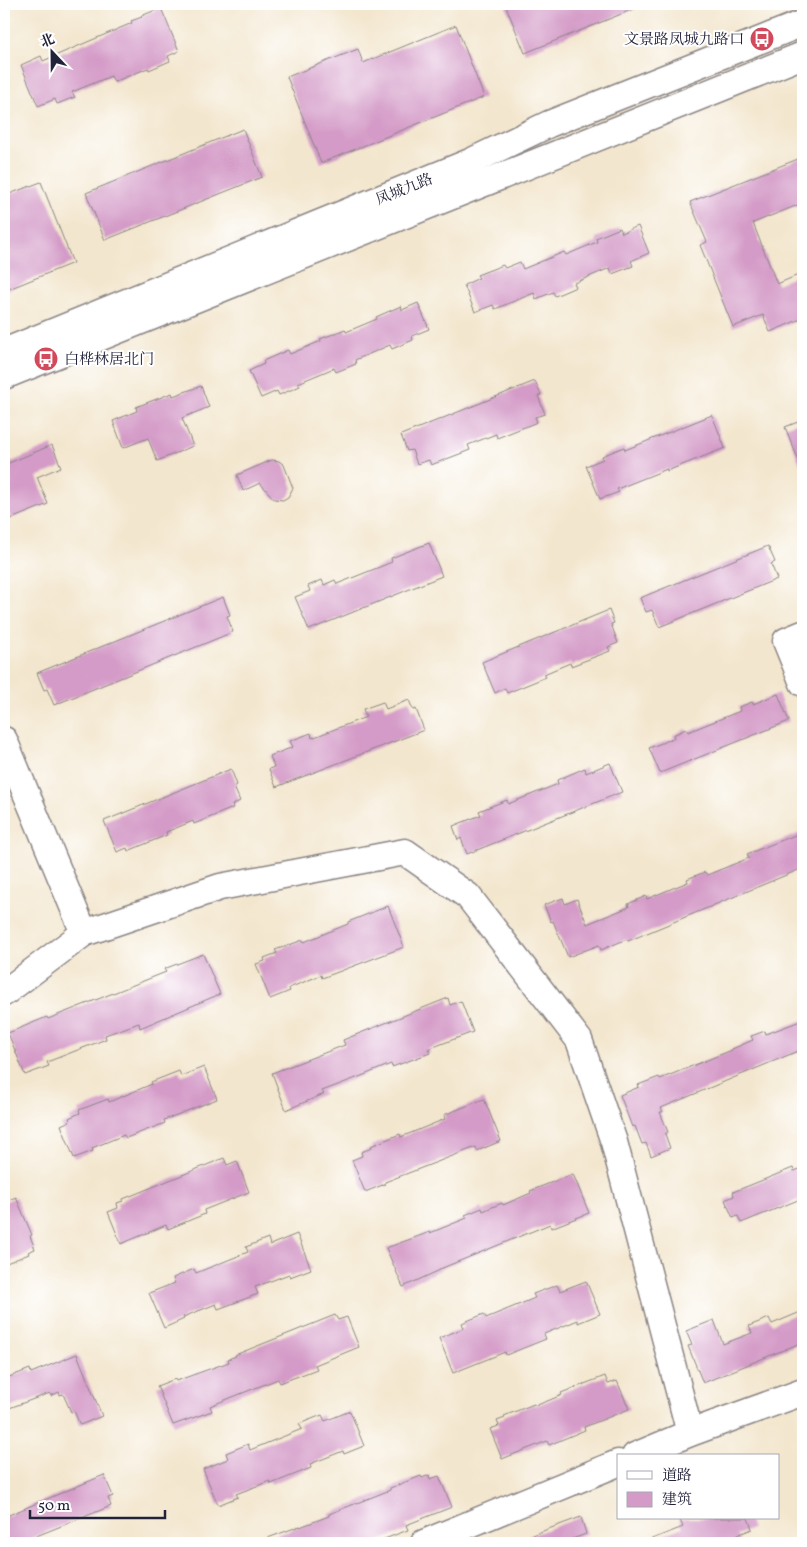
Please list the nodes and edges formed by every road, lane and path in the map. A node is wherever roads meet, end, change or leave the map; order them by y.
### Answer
1 (803, 23) edge
2 (803, 55) edge
3 (4, 352) edge
4 (4, 376) edge
5 (803, 634) edge
6 (803, 683) edge
7 (4, 740) edge
8 (84, 933) junction
9 (4, 993) edge
10 (803, 1392) edge
11 (690, 1433) junction
12 (640, 1454) edge
13 (617, 1463) edge
14 (424, 1543) edge

1 - 3 street, 凤城九路
2 - 4 street, 凤城九路
5 - 6 street
7 - 8 street
8 - 9 street
8 - 11 street
10 - 11 street
11 - 12 street
13 - 14 street

